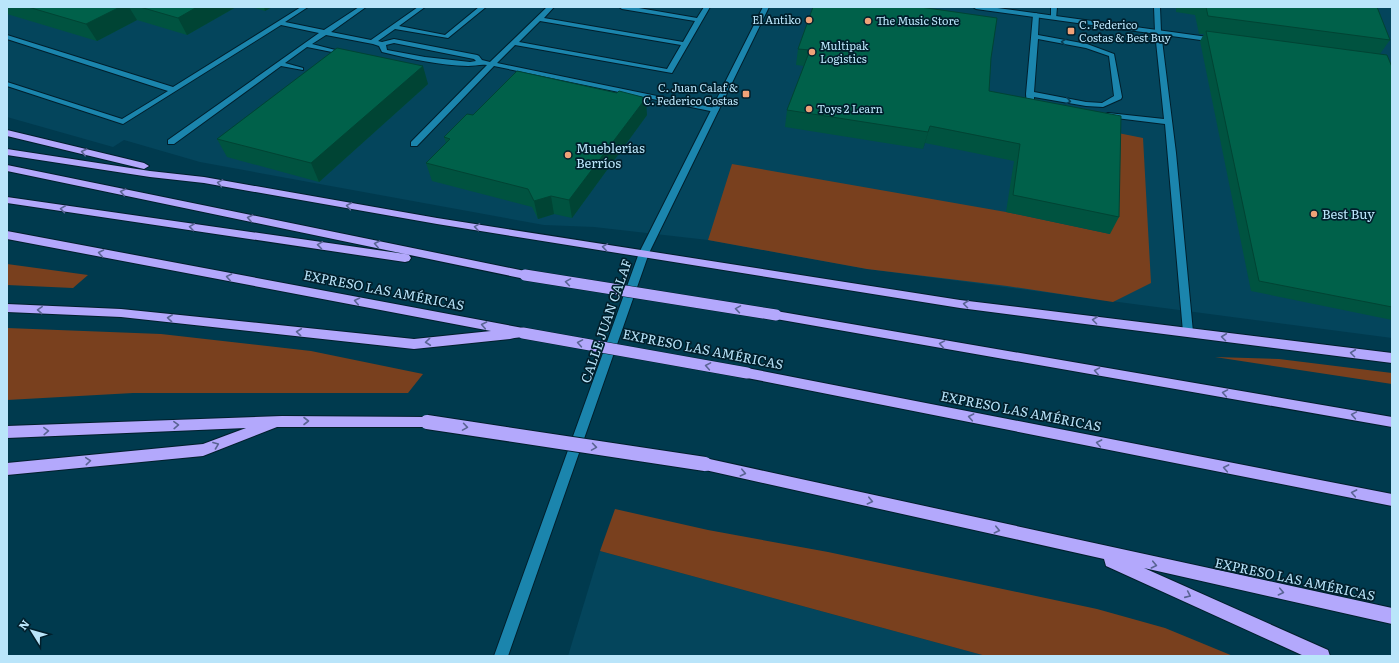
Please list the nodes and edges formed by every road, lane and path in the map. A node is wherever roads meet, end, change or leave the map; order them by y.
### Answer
1 (305, 7) edge
2 (363, 7) edge
3 (422, 7) edge
4 (483, 7) edge
5 (551, 7) edge
6 (622, 7) edge
7 (707, 7) edge
8 (766, 7) edge
9 (976, 7) edge
10 (1054, 7) edge
11 (1157, 7) edge
12 (1036, 15) junction
13 (1054, 18) junction
14 (539, 19) junction
15 (699, 20) junction
16 (279, 23) junction
17 (394, 27) junction
18 (326, 32) junction
19 (1158, 32) junction
20 (7, 37) edge
21 (1034, 38) junction
22 (1220, 40) edge
23 (372, 42) junction
24 (514, 43) junction
25 (382, 44) junction
26 (685, 44) junction
27 (306, 45) junction
28 (437, 49) junction
29 (350, 55) edge
30 (424, 59) junction
31 (480, 62) junction
32 (280, 64) junction
33 (492, 64) junction
34 (301, 69) dead end
35 (7, 84) edge
36 (173, 90) junction
37 (1030, 94) junction
38 (1045, 107) edge
39 (715, 110) junction
40 (1097, 114) edge
41 (1168, 122) junction
42 (7, 133) edge
43 (171, 142) dead end
44 (414, 144) dead end
45 (7, 152) edge
46 (7, 168) edge
47 (204, 180) junction
48 (7, 200) edge
49 (7, 235) edge
50 (644, 253) junction
51 (525, 275) junction
52 (7, 308) edge
53 (523, 332) junction
54 (1188, 332) junction
55 (1392, 358) edge
56 (282, 421) junction
57 (1392, 422) edge
58 (7, 432) edge
59 (7, 469) edge
60 (1392, 500) edge
61 (1088, 550) junction
62 (1392, 616) edge
63 (501, 656) edge
64 (1322, 656) edge

1 - 16 street
2 - 18 street
3 - 17 street
4 - 17 street
5 - 14 street
6 - 15 street
7 - 15 street
8 - 39 street, CALLE JUAN CALAF
9 - 12 street
10 - 13 street
11 - 19 street
12 - 13 street
12 - 21 street
13 - 19 street
14 - 24 street
14 - 26 street
15 - 26 street
16 - 18 street
16 - 36 street
17 - 23 street
18 - 23 street
18 - 27 street
19 - 22 street
19 - 41 street
20 - 36 street
21 - 37 street
37 -> 21 street
23 - 25 street
24 - 26 street
24 - 33 street
25 - 28 street
25 - 30 street
27 - 29 street
27 - 32 street
28 - 30 street
28 - 31 street
30 - 31 street
31 - 33 street
32 - 34 street
32 - 43 street
33 - 39 street
33 - 44 street
35 - 36 street
37 - 38 street
39 - 50 street, CALLE JUAN CALAF
40 - 41 street
41 - 54 street
47 -> 42 highway
45 - 47 highway
51 -> 46 highway
50 -> 47 highway
51 -> 48 highway
53 -> 49 highway, EXPRESO LAS AMÉRICAS
54 -> 50 highway
50 - 63 street, CALLE JUAN CALAF
57 -> 51 highway, bridge
53 -> 52 highway
60 -> 53 highway, EXPRESO LAS AMÉRICAS, bridge
55 -> 54 highway
58 -> 56 highway, EXPRESO LAS AMÉRICAS
59 -> 56 highway
56 -> 61 highway, EXPRESO LAS AMÉRICAS, bridge
61 -> 62 highway, EXPRESO LAS AMÉRICAS
61 -> 64 highway

